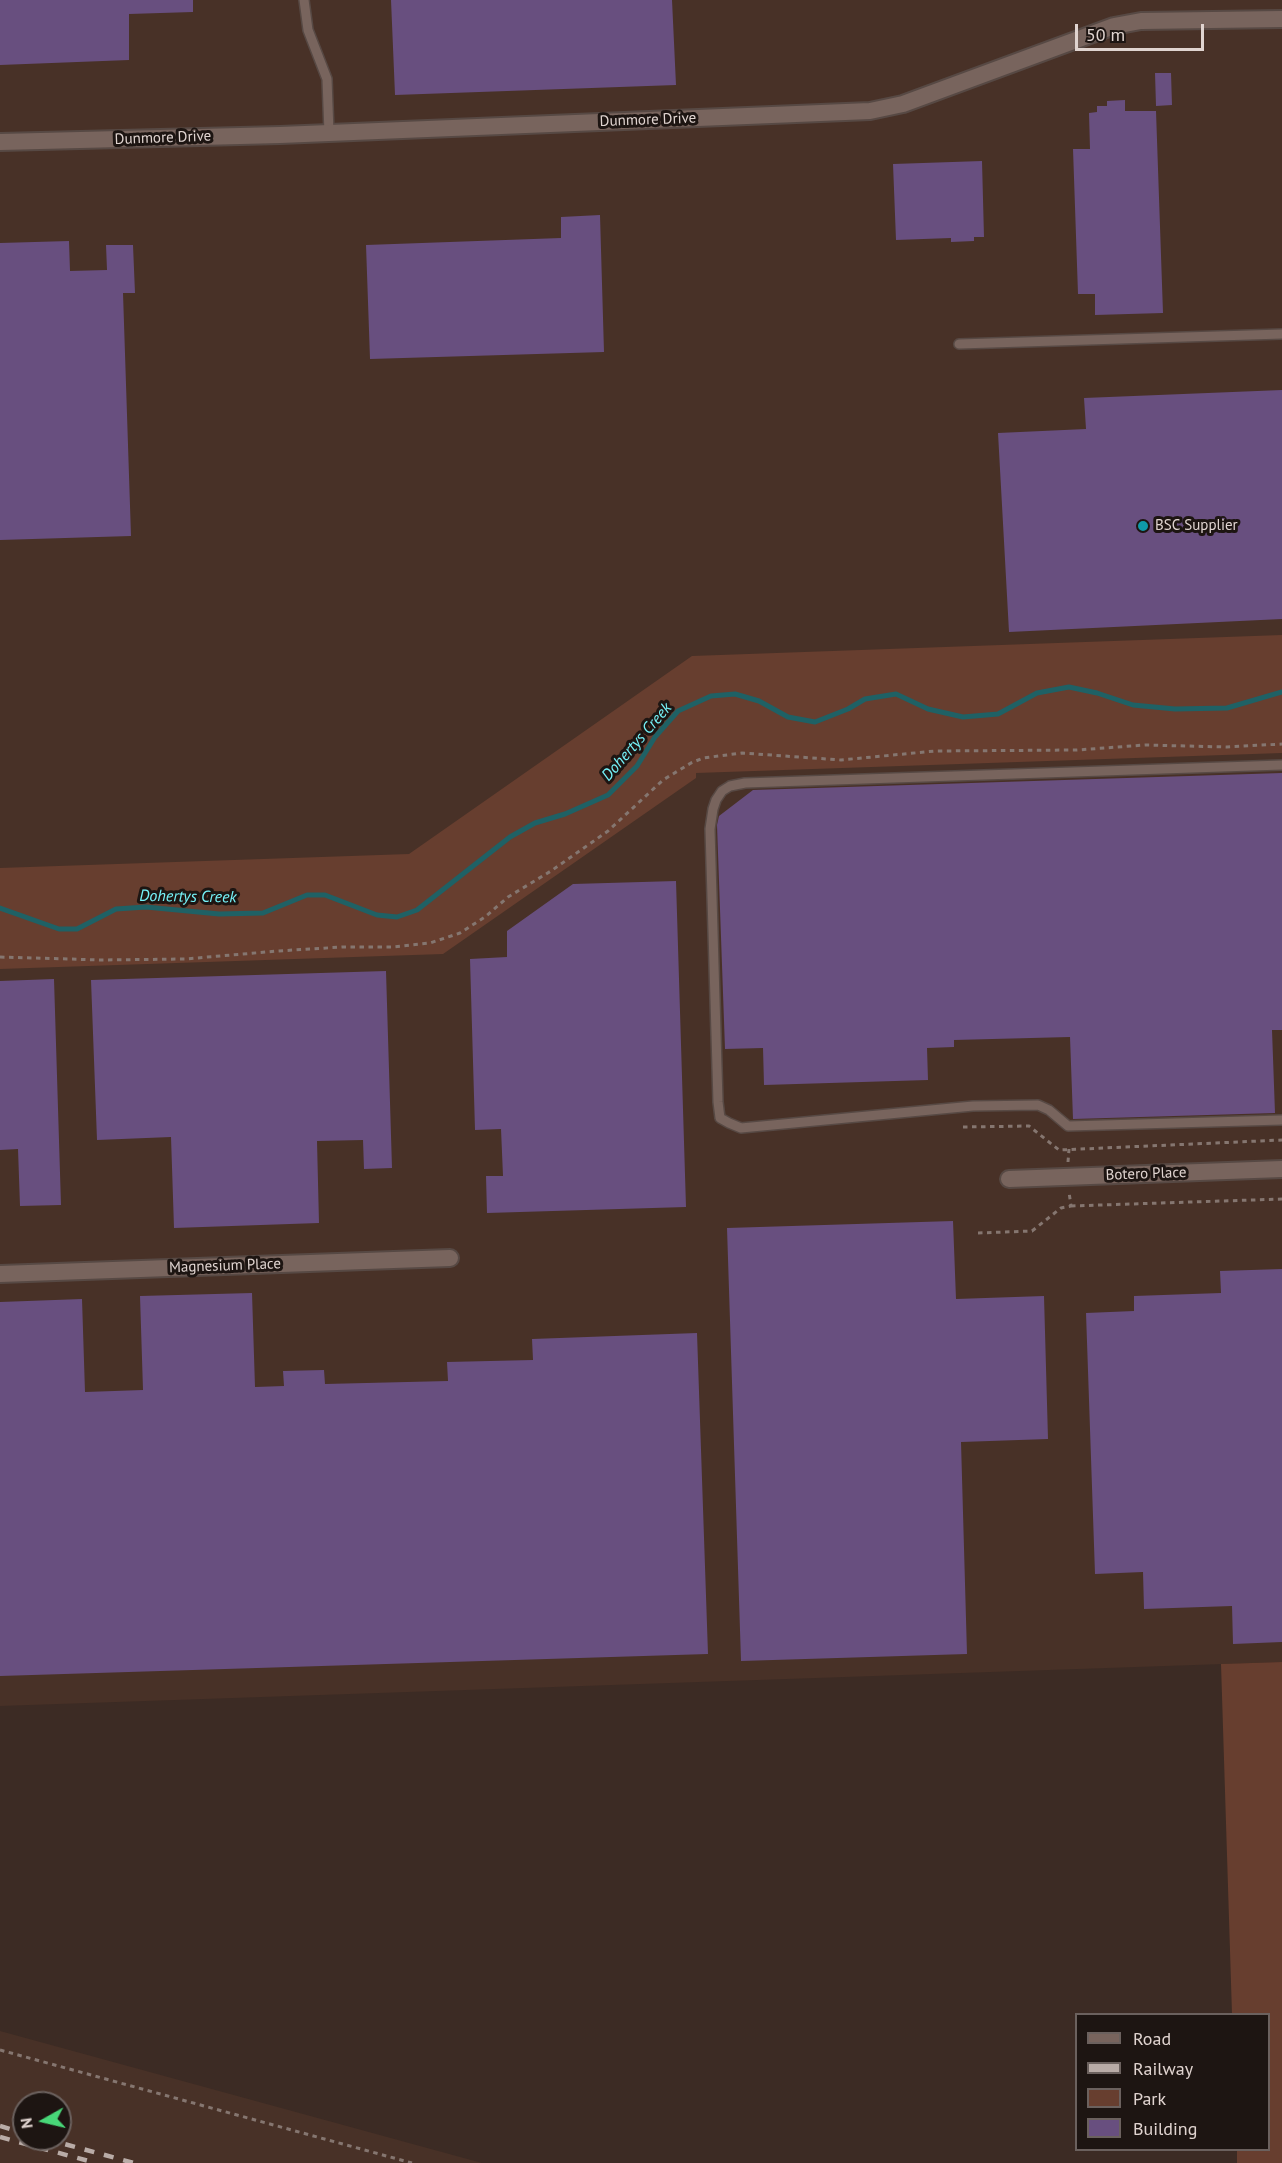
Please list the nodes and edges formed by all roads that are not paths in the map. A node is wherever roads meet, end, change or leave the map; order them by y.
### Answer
1 (304, 0) edge
2 (1282, 19) edge
3 (328, 133) junction
4 (0, 142) edge
5 (1282, 334) edge
6 (959, 344) dead end
7 (1282, 765) edge
8 (1282, 1120) edge
9 (1282, 1169) edge
10 (1009, 1179) dead end
11 (450, 1258) dead end
12 (0, 1274) edge

1 - 3 lane
2 - 3 street, Dunmore Drive
3 - 4 street, Dunmore Drive
5 - 6 lane
7 - 8 lane
9 - 10 street, Botero Place
11 - 12 street, Magnesium Place

